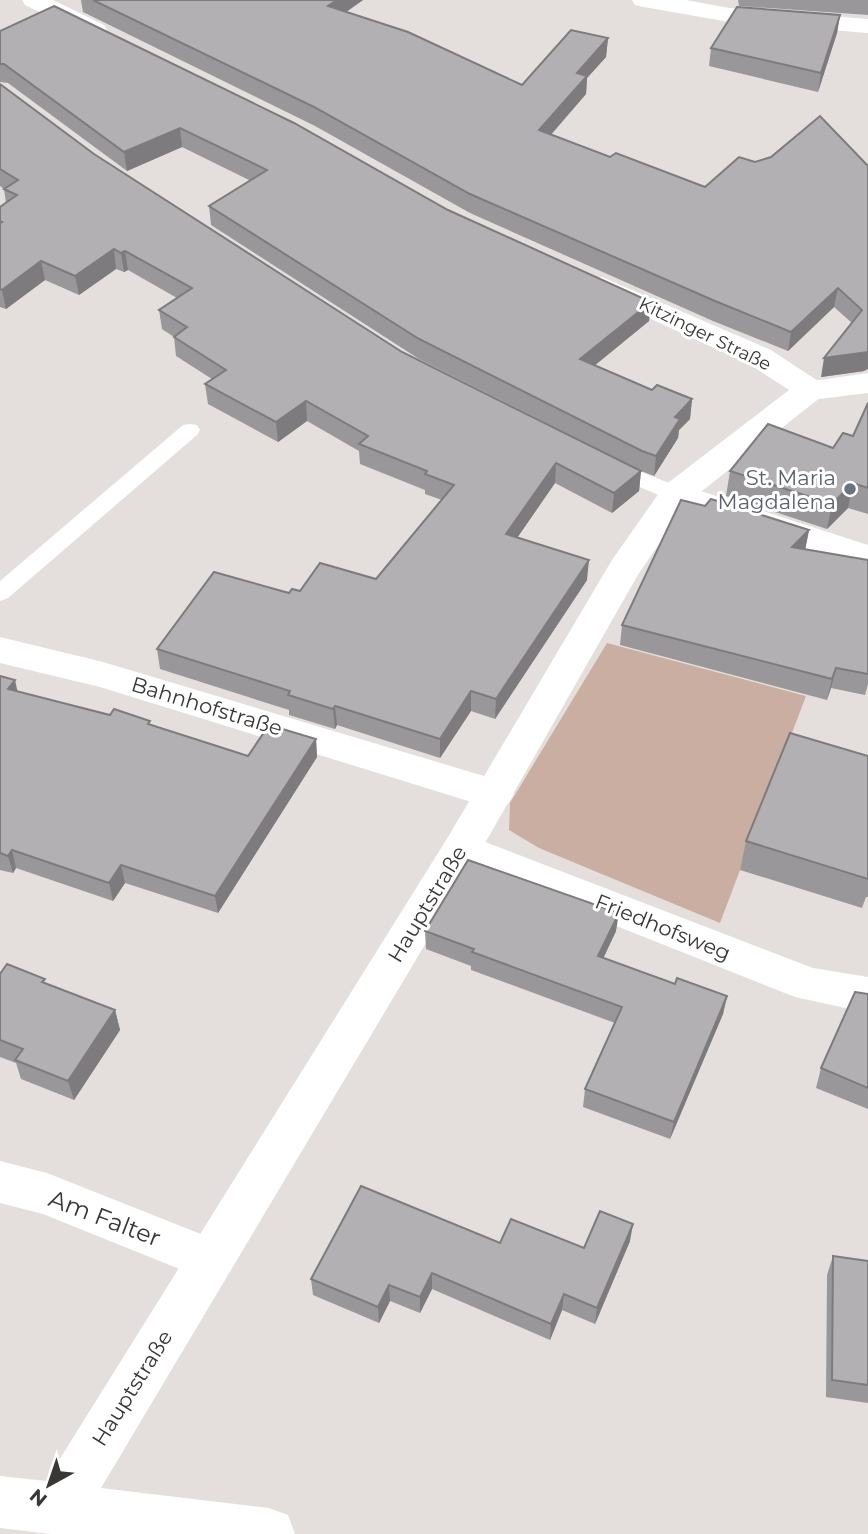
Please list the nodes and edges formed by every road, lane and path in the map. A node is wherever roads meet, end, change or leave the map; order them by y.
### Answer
1 (34, 0) edge
2 (644, 0) edge
3 (868, 26) edge
4 (120, 43) edge
5 (584, 278) edge
6 (868, 383) edge
7 (810, 390) junction
8 (190, 430) dead end
9 (595, 459) edge
10 (676, 494) junction
11 (868, 557) edge
12 (0, 593) edge
13 (0, 650) edge
14 (494, 794) junction
15 (462, 848) junction
16 (868, 995) edge
17 (0, 1182) edge
18 (209, 1259) junction
19 (0, 1502) edge
20 (54, 1521) edge
21 (269, 1534) edge

1 - 4 street
2 - 3 street
5 - 7 street, Kitzinger Straße
6 - 7 street
7 - 10 street, Hauptstraße
8 - 12 lane
9 - 10 lane
10 - 11 street
10 - 14 street, Hauptstraße
13 - 14 street, Bahnhofstraße
14 - 15 street, Hauptstraße
15 - 16 street, Friedhofsweg
15 - 18 street, Hauptstraße
17 - 18 street, Am Falter
18 - 20 street, Hauptstraße
19 - 20 street
20 - 21 street

